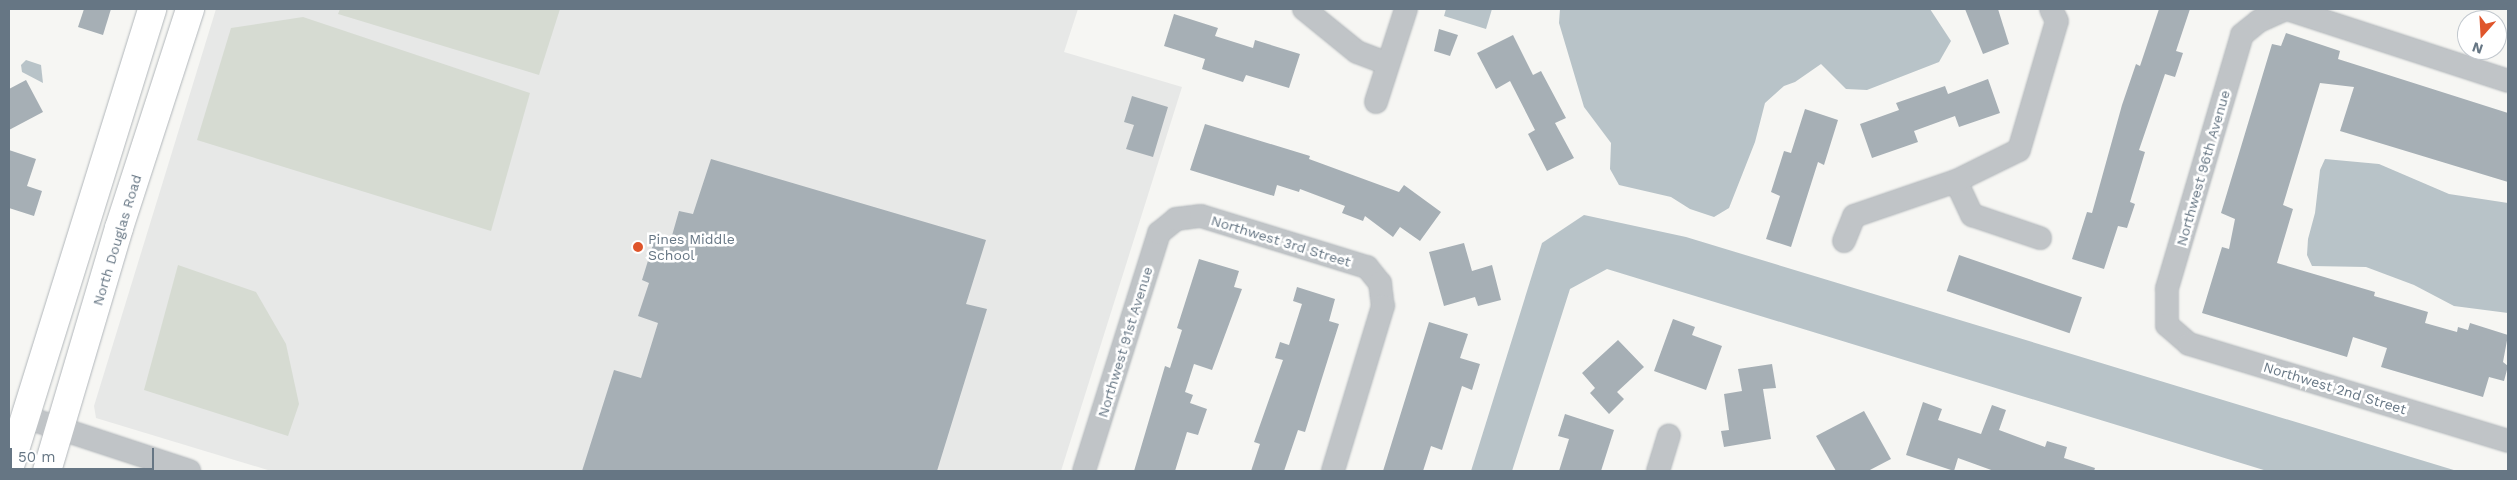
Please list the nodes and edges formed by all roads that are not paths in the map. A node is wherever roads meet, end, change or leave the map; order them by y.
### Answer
1 (152, 9) edge
2 (190, 9) edge
3 (1304, 9) edge
4 (1406, 9) edge
5 (2051, 9) edge
6 (2277, 12) edge
7 (1388, 64) junction
8 (2508, 81) edge
9 (1376, 102) dead end
10 (1956, 181) junction
11 (1176, 219) joint
12 (2040, 238) dead end
13 (1844, 241) dead end
14 (2167, 325) joint
15 (25, 417) junction
16 (60, 428) junction
17 (1670, 436) dead end
18 (2508, 441) edge
19 (9, 469) edge
20 (47, 471) edge
21 (189, 471) edge
22 (1084, 471) edge
23 (1333, 471) edge
24 (1658, 471) edge

1 - 15 main road
2 - 16 main road, North Douglas Road
3 - 7 street
4 - 7 street
5 - 10 street
6 - 8 street
6 - 14 street, Northwest 96th Avenue
7 - 9 street
10 - 12 street
10 - 13 street
11 - 22 street, Northwest 91st Avenue
11 - 23 street, Northwest 3rd Street
14 - 18 street, Northwest 2nd Street
15 - 16 street
15 - 19 main road
16 - 20 main road, North Douglas Road
16 - 21 street
17 - 24 street

